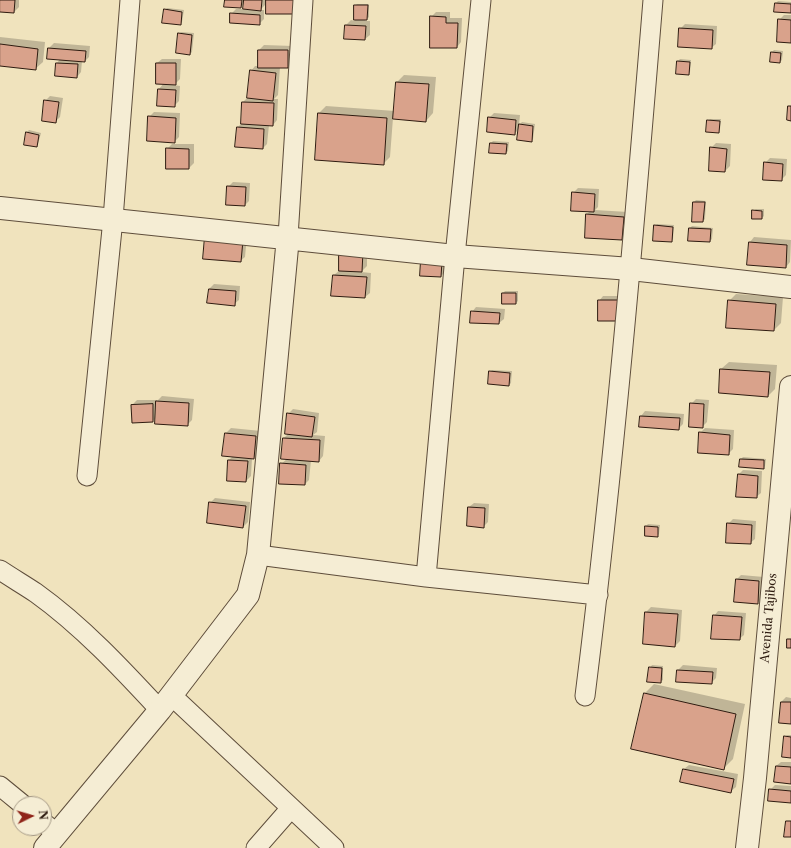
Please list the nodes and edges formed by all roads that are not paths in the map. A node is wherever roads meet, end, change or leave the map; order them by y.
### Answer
1 (130, 0) edge
2 (303, 0) edge
3 (481, 0) edge
4 (653, 0) edge
5 (0, 208) edge
6 (113, 219) junction
7 (288, 237) junction
8 (455, 256) junction
9 (631, 268) junction
10 (791, 287) edge
11 (791, 387) edge
12 (87, 476) dead end
13 (258, 555) junction
14 (0, 570) edge
15 (426, 577) junction
16 (598, 595) junction
17 (585, 696) dead end
18 (166, 702) junction
19 (0, 786) edge
20 (12, 796) edge
21 (291, 808) junction
22 (52, 830) edge
23 (256, 848) edge
24 (334, 848) edge
25 (747, 848) edge

1 - 6 street
2 - 7 street
3 - 8 street
4 - 9 street
5 - 6 street
6 - 7 street
6 - 12 street
7 - 8 street
7 - 13 street
8 - 9 street
8 - 15 street
9 - 10 street
9 - 16 street
11 - 25 street, Avenida Tajibos
13 - 15 street
13 - 18 street
14 - 18 street
15 - 16 street
16 - 17 street
18 - 21 street
18 - 22 street
19 - 20 street
21 - 23 street
21 - 24 street

